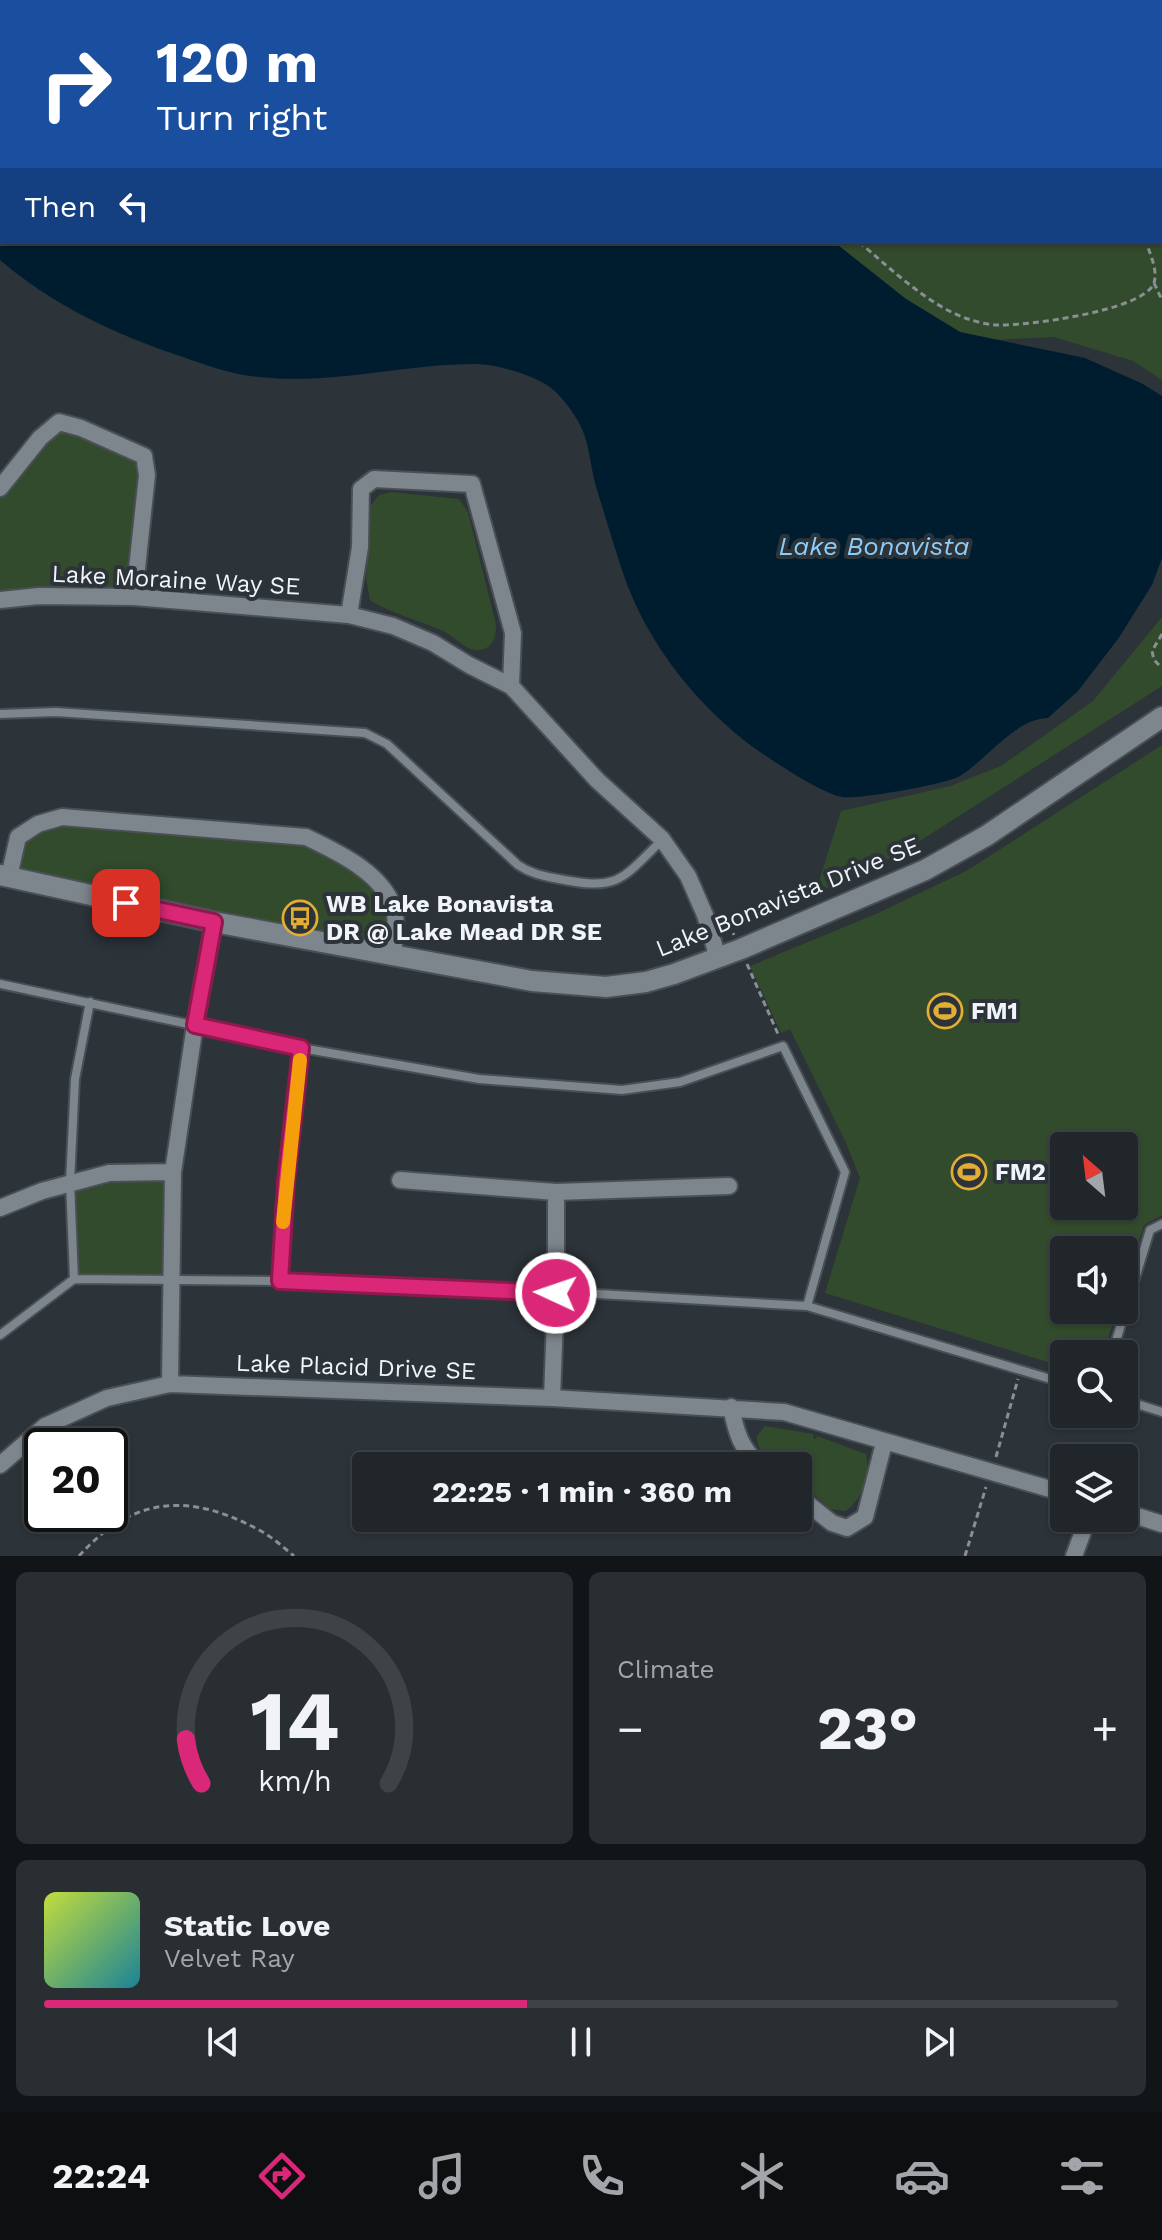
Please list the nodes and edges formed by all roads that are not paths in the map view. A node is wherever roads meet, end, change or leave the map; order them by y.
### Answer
1 (0, 488) edge
2 (134, 597) junction
3 (0, 600) edge
4 (349, 615) junction
5 (511, 686) junction
6 (0, 714) edge
7 (1162, 717) edge
8 (662, 839) junction
9 (4, 876) edge
10 (214, 922) junction
11 (393, 953) junction
12 (718, 958) junction
13 (0, 984) edge
14 (90, 1002) junction
15 (195, 1025) junction
16 (301, 1048) junction
17 (173, 1172) junction
18 (400, 1180) dead end
19 (70, 1182) junction
20 (729, 1186) dead end
21 (556, 1192) junction
22 (0, 1208) edge
23 (1162, 1224) edge
24 (172, 1278) junction
25 (74, 1279) junction
26 (280, 1281) junction
27 (556, 1293) junction
28 (807, 1306) junction
29 (0, 1335) edge
30 (1116, 1340) edge
31 (1050, 1379) edge
32 (170, 1384) junction
33 (552, 1398) junction
34 (1138, 1404) edge
35 (731, 1407) junction
36 (1162, 1412) edge
37 (884, 1443) junction
38 (747, 1452) edge
39 (0, 1465) edge
40 (1050, 1489) edge
41 (812, 1507) edge
42 (1138, 1516) edge
43 (1162, 1524) edge
44 (1083, 1532) edge
45 (1074, 1556) edge

1 - 2 street
2 - 3 street, Lake Moraine Way SE
2 - 4 street, Lake Moraine Way SE
4 - 5 street, Lake Moraine Way SE
4 - 5 street
5 - 8 street, Lake Moraine Way SE
6 - 8 lane
7 - 12 street, Lake Bonavista Drive SE
8 - 12 street, Lake Moraine Way SE
9 - 10 street, Lake Bonavista Drive SE
9 - 11 street, Lake Bonavista Drive SE
10 - 11 street, Lake Bonavista Drive SE
10 - 15 street
11 - 12 street, Lake Bonavista Drive SE
13 - 14 lane
14 - 15 lane
14 - 19 lane
15 - 16 lane
15 - 17 street
16 - 26 lane
16 - 28 lane
17 - 19 street
17 - 24 street
18 - 21 street
19 - 22 street
19 - 25 lane
20 - 21 street
21 - 27 street
23 - 30 lane
24 - 25 lane
24 - 26 lane
24 - 32 street
25 - 29 lane
26 - 27 lane
27 - 28 lane
27 - 33 street
28 - 31 lane
32 - 33 street, Lake Placid Drive SE
32 - 39 street, Lake Placid Drive SE
33 - 35 street, Lake Placid Drive SE
34 - 36 lane
35 - 37 street, Lake Placid Drive SE
35 - 38 street
37 - 40 street, Lake Placid Drive SE
37 - 41 street
42 - 43 street
44 - 45 street

